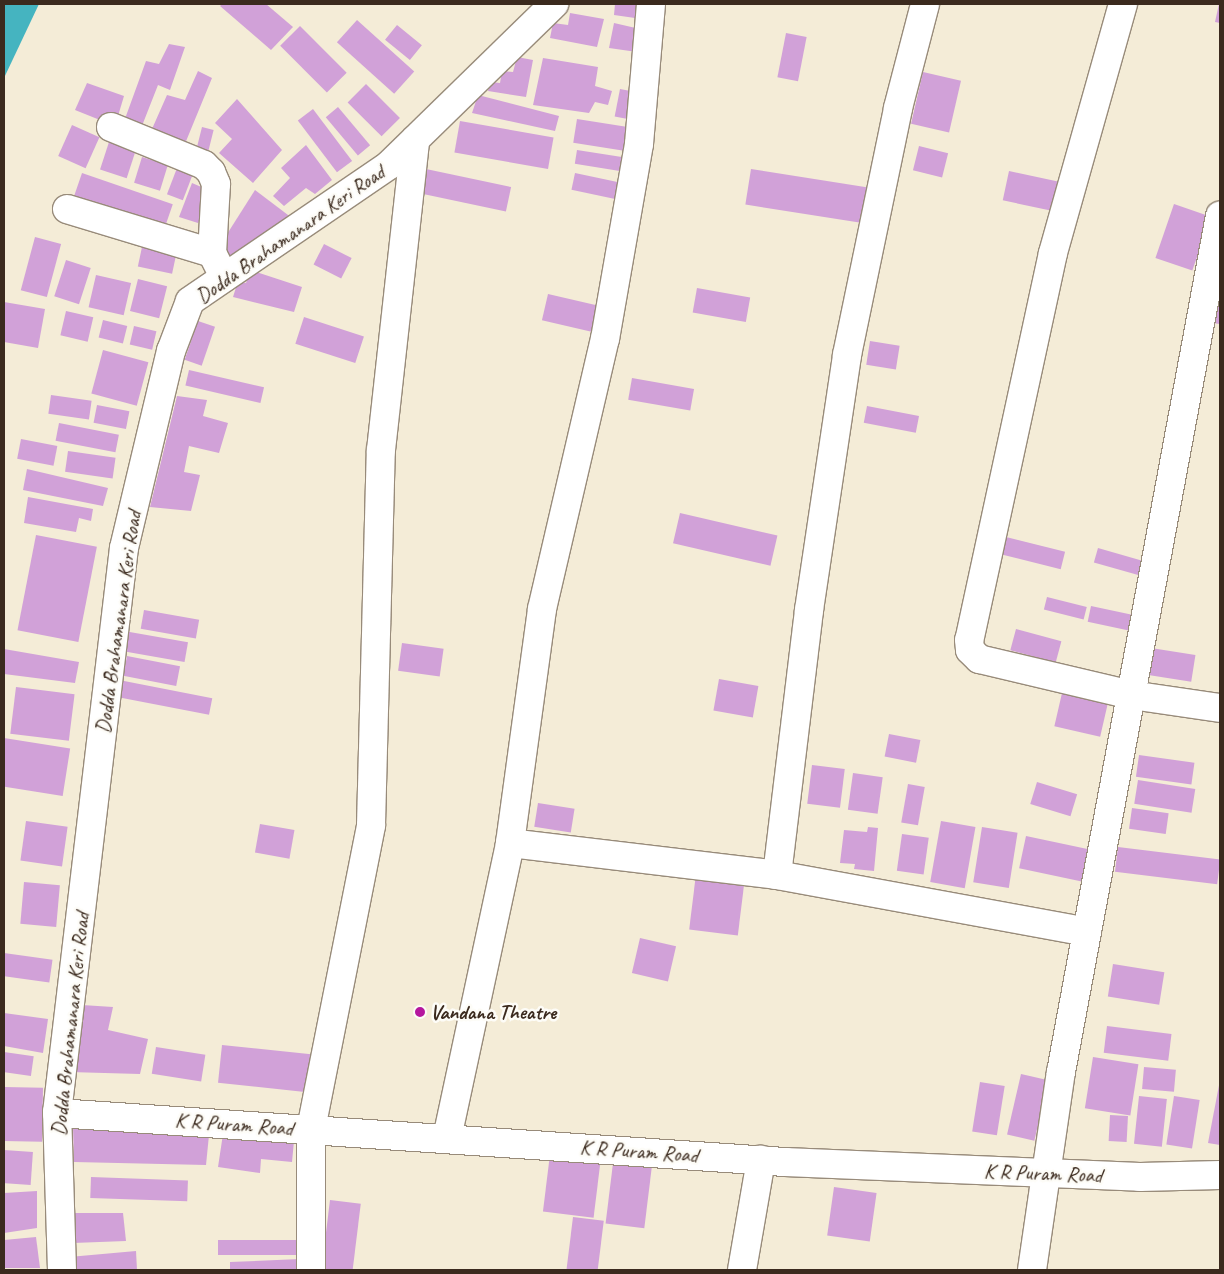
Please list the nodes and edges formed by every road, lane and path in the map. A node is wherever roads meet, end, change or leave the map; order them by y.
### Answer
1 (554, 4) edge
2 (651, 4) edge
3 (925, 4) edge
4 (1123, 4) edge
5 (111, 128) dead end
6 (415, 140) junction
7 (67, 209) dead end
8 (1220, 216) edge
9 (212, 253) junction
10 (224, 278) junction
11 (1131, 695) junction
12 (1220, 708) edge
13 (510, 843) junction
14 (777, 875) junction
15 (1087, 932) junction
16 (57, 1114) junction
17 (311, 1129) junction
18 (447, 1138) junction
19 (761, 1160) junction
20 (1046, 1173) junction
21 (1220, 1175) edge
22 (62, 1270) edge
23 (310, 1270) edge
24 (742, 1270) edge
25 (1032, 1270) edge

1 - 6 street, Dodda Brahamanara Keri Road
2 - 13 street
3 - 14 street
4 - 11 street
5 - 9 street
6 - 10 street, Dodda Brahamanara Keri Road
6 - 17 street
7 - 9 street
8 - 11 street
9 - 10 street
10 - 16 street, Dodda Brahamanara Keri Road
11 - 12 street
11 - 15 street
13 - 14 street
13 - 18 street
14 - 15 street
15 - 20 street
16 - 17 street, K R Puram Road
16 - 22 street, Dodda Brahamanara Keri Road
17 - 18 street, K R Puram Road
17 - 23 street
18 - 19 street, K R Puram Road
19 - 20 street, K R Puram Road
19 - 24 street
20 - 21 street, K R Puram Road
20 - 25 street

